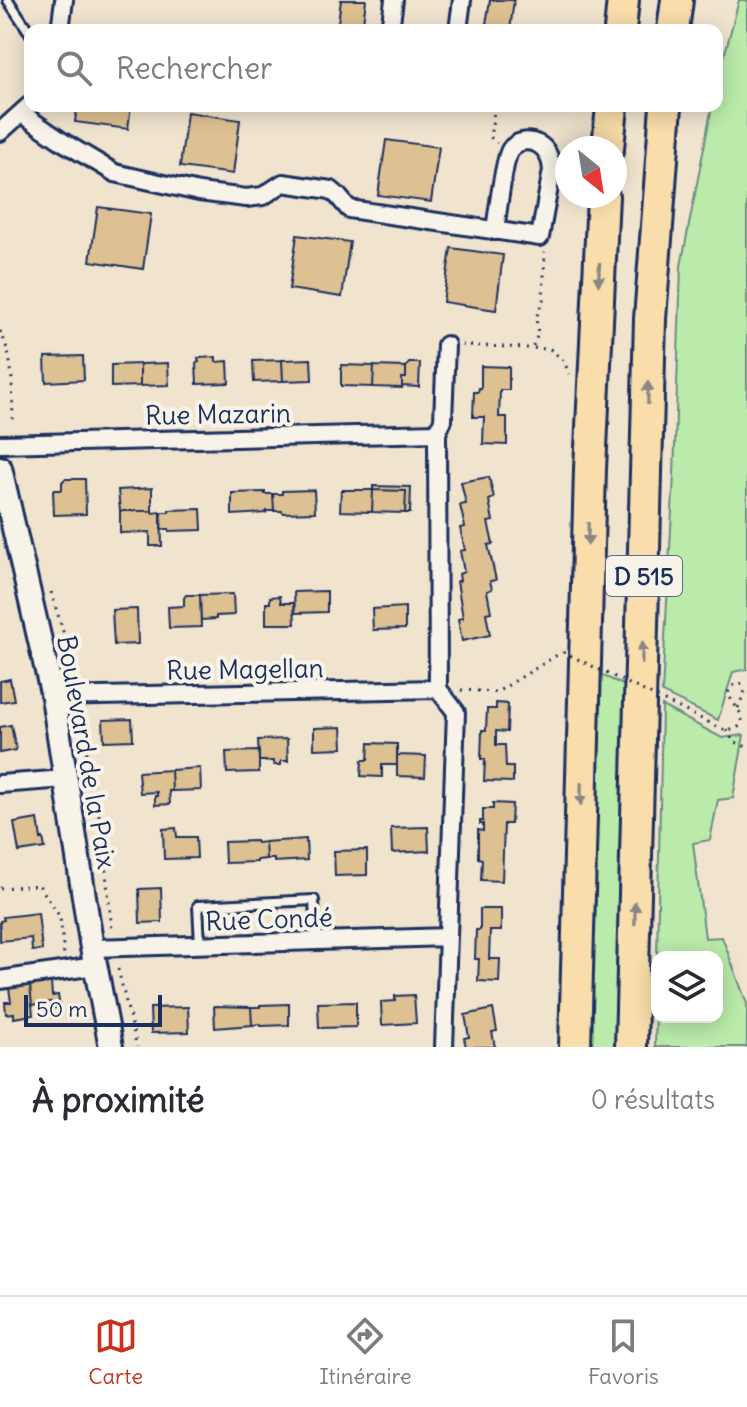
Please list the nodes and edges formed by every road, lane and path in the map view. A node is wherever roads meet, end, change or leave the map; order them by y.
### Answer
1 (8, 0) edge
2 (64, 0) edge
3 (394, 0) edge
4 (462, 0) edge
5 (623, 0) edge
6 (677, 0) edge
7 (24, 24) edge
8 (61, 24) edge
9 (391, 24) edge
10 (459, 24) edge
11 (621, 24) edge
12 (674, 24) edge
13 (24, 111) edge
14 (29, 112) edge
15 (494, 112) edge
16 (611, 112) edge
17 (666, 112) edge
18 (0, 132) edge
19 (609, 136) edge
20 (508, 152) junction
21 (602, 208) edge
22 (495, 231) junction
23 (540, 237) junction
24 (446, 345) joint
25 (532, 347) junction
26 (550, 349) dead end
27 (437, 433) junction
28 (0, 444) edge
29 (0, 468) edge
30 (747, 684) edge
31 (438, 689) junction
32 (53, 697) junction
33 (737, 709) junction
34 (747, 728) edge
35 (737, 729) junction
36 (727, 730) junction
37 (747, 747) edge
38 (65, 779) junction
39 (0, 784) edge
40 (0, 888) edge
41 (448, 937) junction
42 (316, 941) junction
43 (200, 945) junction
44 (94, 957) junction
45 (66, 970) junction
46 (0, 980) edge
47 (111, 1047) edge
48 (444, 1047) edge
49 (575, 1047) edge
50 (631, 1047) edge

1 - 7 lane
2 - 8 street
3 - 9 street
4 - 10 street
5 - 11 highway
6 - 12 highway
13 - 18 street
14 - 22 street
15 - 20 path
16 - 19 highway
50 -> 17 highway, D 515
20 - 22 street
20 - 23 street
21 -> 49 highway, D 515
22 - 23 street
23 - 25 path
24 - 25 path
24 - 27 street
25 - 26 path
27 - 28 street, Rue Mazarin
27 - 31 street
29 - 32 street, Boulevard de la Paix
30 - 33 path
30 - 33 path
31 - 32 street, Rue Magellan
31 - 36 path, bridge
31 - 41 street
32 - 38 street, Boulevard de la Paix
33 - 35 path
34 - 35 path
35 - 36 path
36 - 37 path
38 - 39 street
38 - 44 street, Boulevard de la Paix
40 - 45 path
41 - 42 street, Rue Condé
41 - 48 street
42 - 43 street, Rue Condé
42 - 43 lane
43 - 44 street, Rue Condé
44 - 45 street, Rue Condé
44 - 47 street, Boulevard de la Paix
45 - 46 street, Rue Condé

